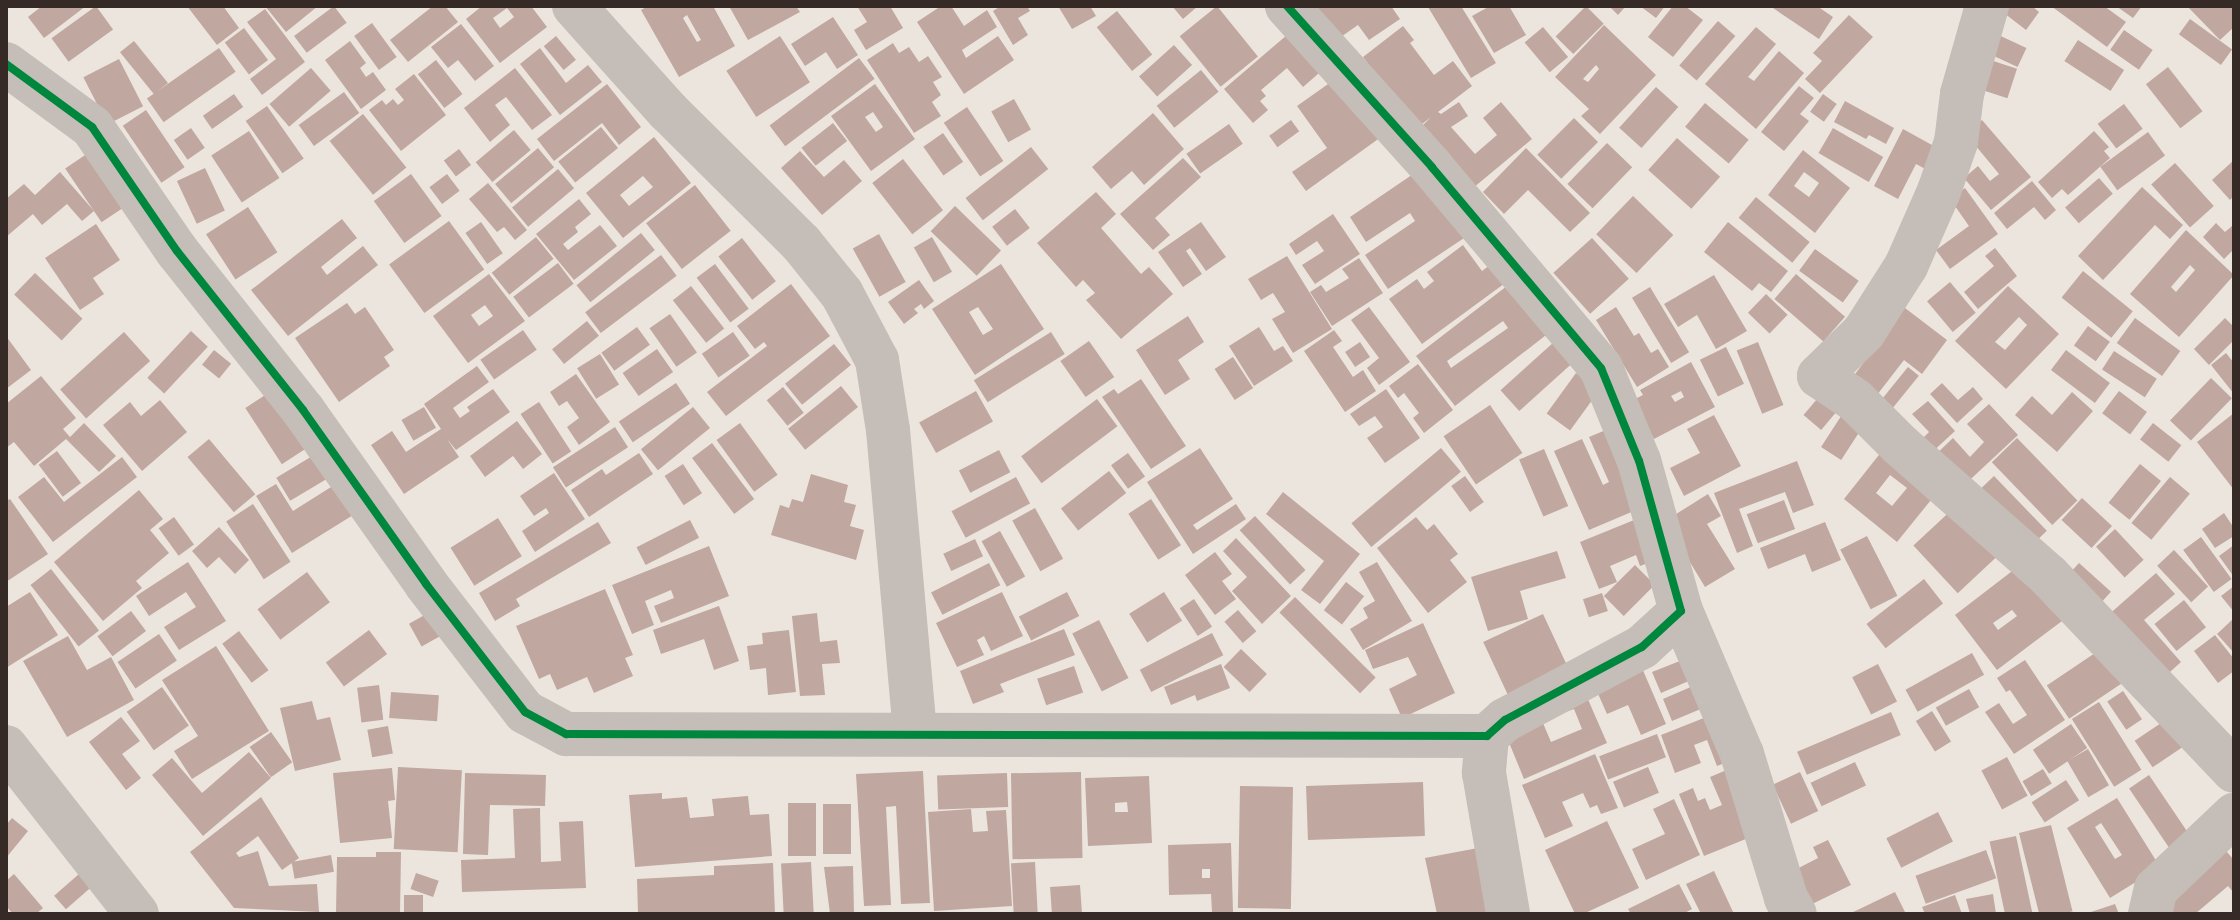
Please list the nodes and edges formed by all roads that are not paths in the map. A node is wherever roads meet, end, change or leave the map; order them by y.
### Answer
1 (574, 6) edge
2 (1287, 6) edge
3 (1987, 6) edge
4 (6, 64) edge
5 (1681, 611) junction
6 (915, 733) junction
7 (1487, 736) junction
8 (6, 747) edge
9 (2234, 771) edge
10 (2234, 815) edge
11 (137, 914) edge
12 (1508, 914) edge
13 (1795, 914) edge
14 (2150, 914) edge

1 - 6 street
2 - 5 street
3 - 9 street
4 - 6 street
5 - 7 street
5 - 13 street
6 - 7 street
7 - 12 street
8 - 11 street
10 - 14 street

